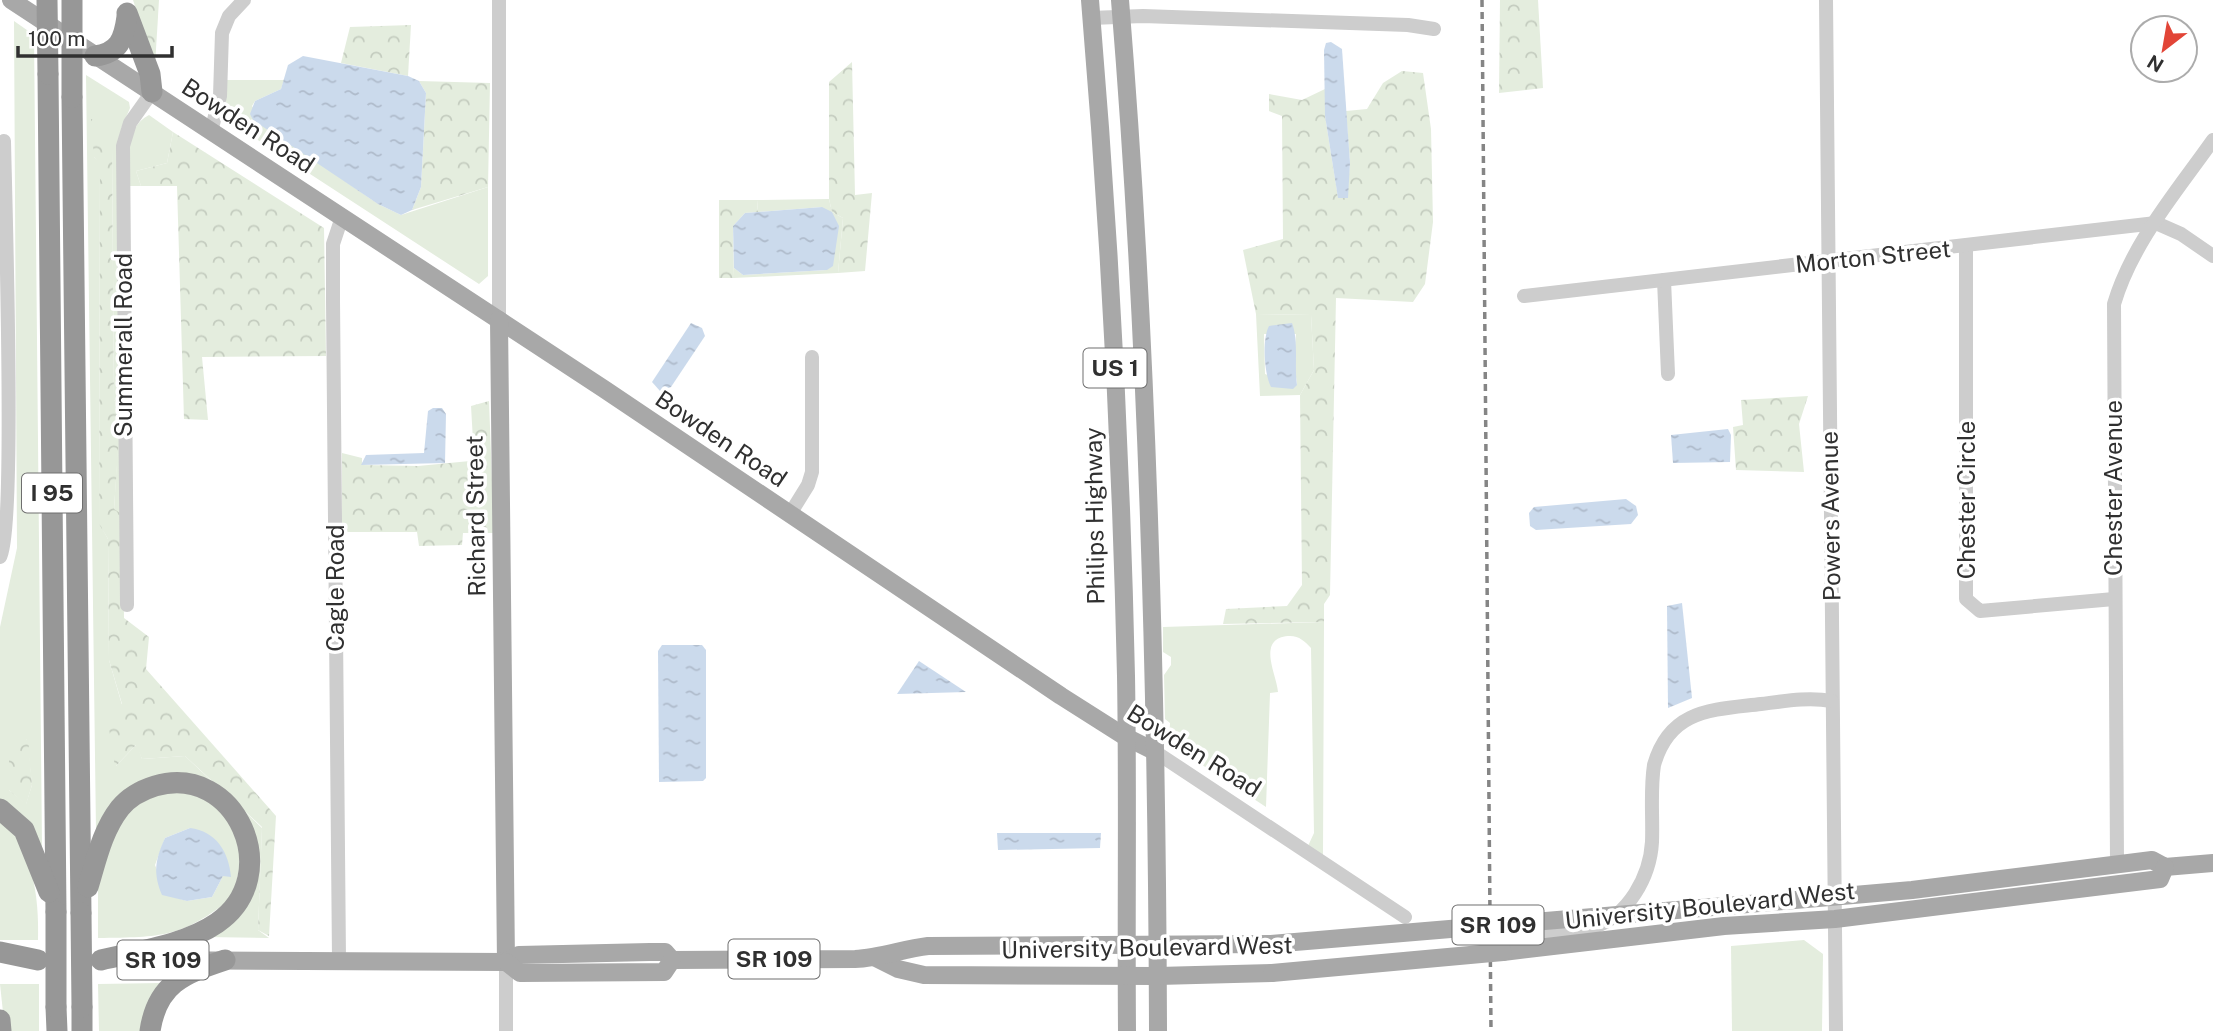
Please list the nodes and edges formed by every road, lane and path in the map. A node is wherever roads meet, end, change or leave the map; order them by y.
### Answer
1 (10, 0) edge
2 (47, 0) edge
3 (72, 0) edge
4 (244, 0) edge
5 (499, 0) edge
6 (1090, 0) edge
7 (1826, 0) edge
8 (127, 7) edge
9 (1120, 9) edge
10 (1091, 19) junction
11 (1434, 29) dead end
12 (95, 56) junction
13 (152, 92) junction
14 (211, 132) junction
15 (2213, 140) edge
16 (4, 141) dead end
17 (342, 217) junction
18 (2156, 223) junction
19 (1966, 247) junction
20 (2213, 256) edge
21 (1829, 263) junction
22 (1664, 280) junction
23 (1524, 296) dead end
24 (499, 320) junction
25 (1144, 349) junction
26 (1114, 351) junction
27 (812, 357) dead end
28 (1668, 374) dead end
29 (790, 514) junction
30 (0, 557) edge
31 (2114, 599) junction
32 (127, 605) dead end
33 (1832, 701) junction
34 (1124, 736) junction
35 (1154, 751) junction
36 (0, 809) edge
37 (2213, 863) edge
38 (2117, 864) junction
39 (2165, 867) junction
40 (2090, 886) junction
41 (1835, 898) junction
42 (56, 912) junction
43 (82, 913) junction
44 (1405, 917) dead end
45 (1835, 919) junction
46 (1540, 935) dead end
47 (1126, 946) junction
48 (1156, 946) junction
49 (0, 952) edge
50 (876, 958) junction
51 (0, 960) edge
52 (38, 960) junction
53 (101, 960) junction
54 (225, 960) junction
55 (339, 960) junction
56 (506, 962) junction
57 (1127, 976) junction
58 (1158, 976) junction
59 (0, 1020) edge
60 (1, 1031) edge
61 (57, 1031) edge
62 (82, 1031) edge
63 (150, 1031) edge
64 (506, 1031) edge
65 (1127, 1031) edge
66 (1158, 1031) edge
67 (1836, 1031) edge

1 - 12 main road, Bowden Road
2 - 42 highway, I 95, bridge
3 - 43 highway, I 95, bridge
4 - 14 street
5 - 24 street, Richard Street
6 - 10 main road, Philips Highway / US 1
7 - 21 street, Powers Avenue
8 - 12 highway
8 - 13 highway
9 - 10 street
9 - 11 street
9 - 25 main road, US 1
10 - 26 main road, Philips Highway / US 1
12 - 13 main road, Bowden Road
13 - 14 main road, Bowden Road
13 - 32 street, Summerall Road
14 - 17 main road, Bowden Road
15 - 18 street, Chester Avenue
16 - 30 street
17 - 24 main road, Bowden Road
17 - 55 street, Cagle Road
18 - 19 street, Morton Street
18 - 20 street
18 - 31 street, Chester Avenue
19 - 21 street, Morton Street
19 - 31 street, Chester Circle
21 - 22 street, Morton Street
21 - 33 street, Powers Avenue
22 - 23 street, Morton Street
22 - 28 street
24 - 29 main road, Bowden Road
24 - 56 main road, Richard Street
25 - 26 main road
25 - 35 main road, US 1
26 - 34 main road, Philips Highway / US 1
27 - 29 street
29 - 34 main road, Bowden Road
31 - 38 street, Chester Avenue
33 - 41 street, Powers Avenue
33 - 46 street
34 - 35 main road, Bowden Road
34 - 47 main road, Philips Highway / US 1
35 - 44 street, Bowden Road
35 - 48 main road, US 1
36 - 42 highway
37 - 39 main road, University Boulevard West / SR 109
38 - 39 main road, University Boulevard West / SR 109
38 - 40 main road
38 - 41 main road, University Boulevard West / SR 109
39 - 40 main road, University Boulevard West / SR 109
40 - 45 main road, University Boulevard West / SR 109
41 - 45 street, Powers Avenue
41 - 48 main road, University Boulevard West / SR 109, bridge
42 - 61 highway, I 95, bridge
43 - 53 highway
43 - 62 highway, I 95, bridge
45 - 58 main road, University Boulevard West / SR 109, bridge
45 - 67 street, Powers Avenue
47 - 48 main road, University Boulevard West / SR 109
47 - 50 main road, University Boulevard West / SR 109
47 - 57 main road, Philips Highway / US 1
48 - 58 main road, US 1
49 - 52 highway
50 - 56 main road, University Boulevard West / SR 109
50 - 57 main road, University Boulevard West / SR 109
51 - 52 main road, University Boulevard West / SR 109
52 - 53 main road, University Boulevard West / SR 109
53 - 54 main road, University Boulevard West / SR 109
54 - 55 main road, University Boulevard West / SR 109
54 - 63 highway
55 - 56 main road, University Boulevard West / SR 109
56 - 64 street, Richard Street
57 - 58 main road, University Boulevard West / SR 109
57 - 65 main road, Philips Highway / US 1
58 - 66 main road, US 1
59 - 60 highway

